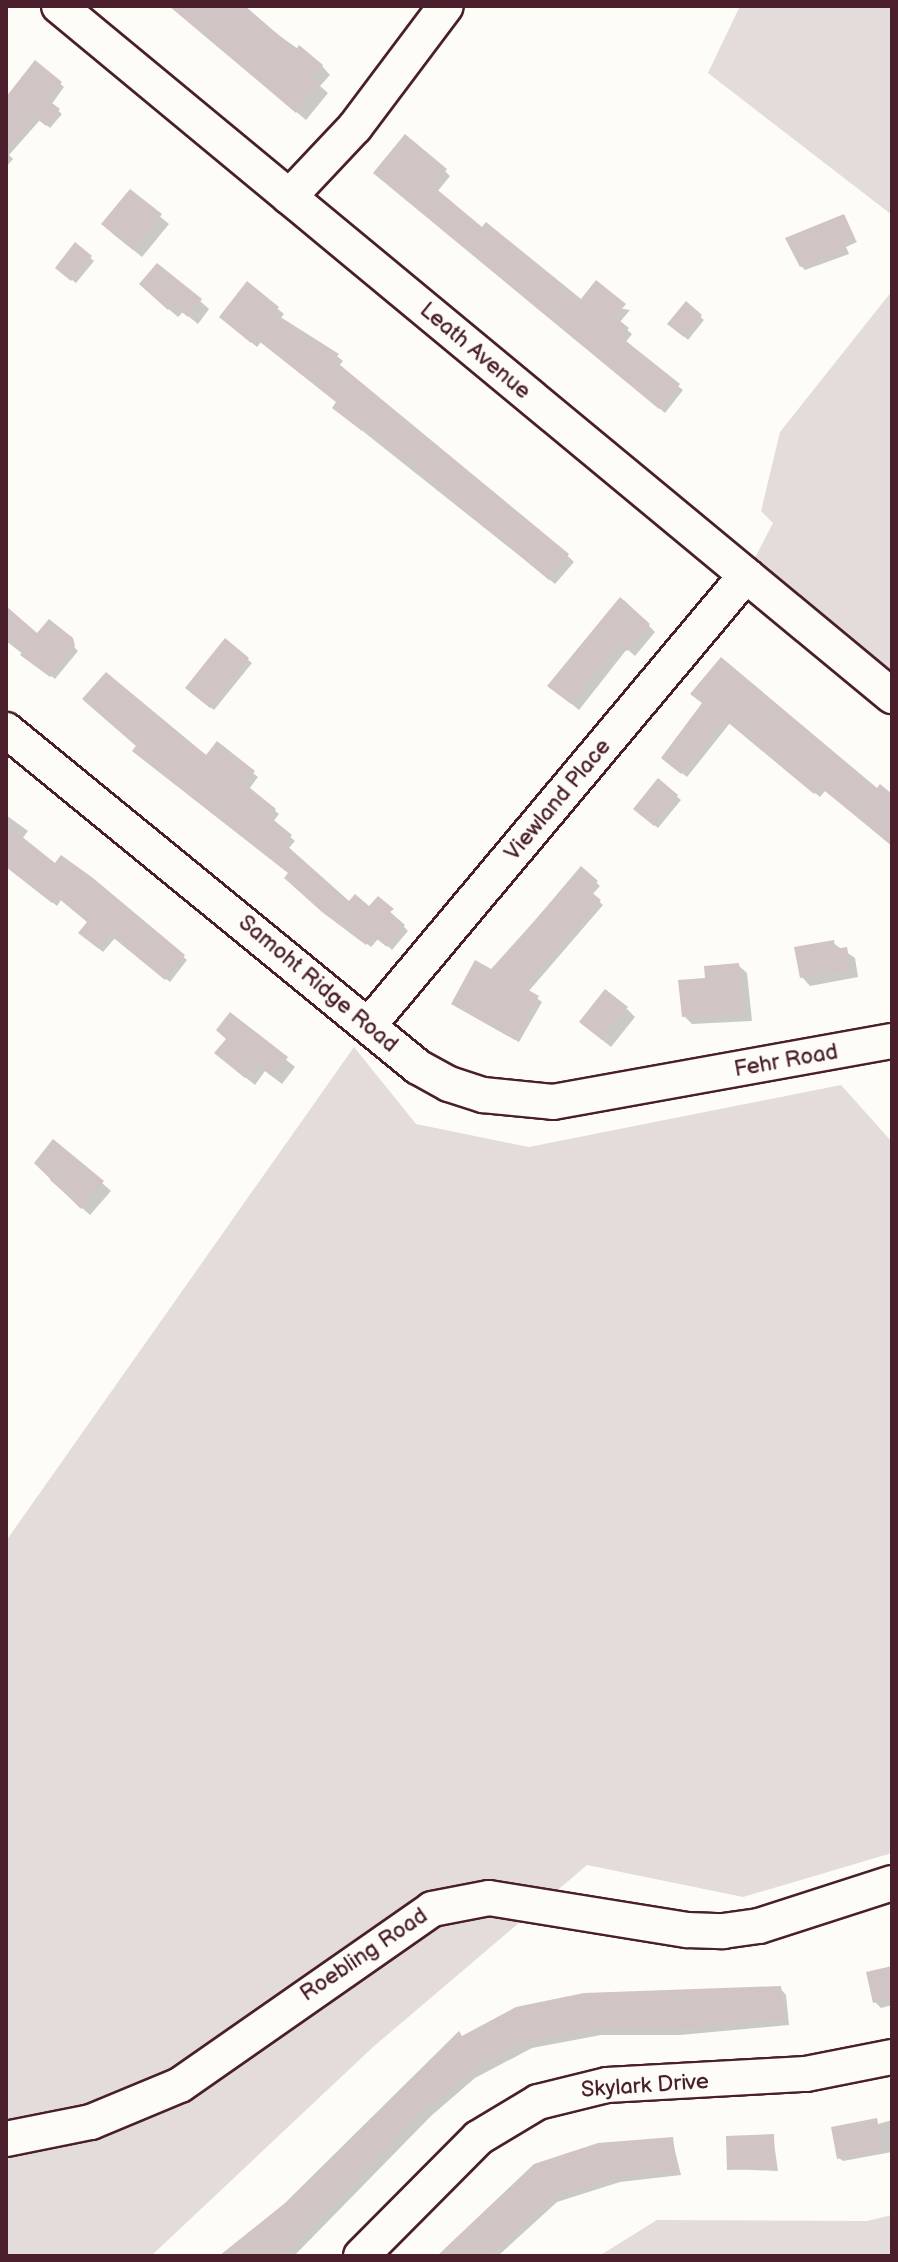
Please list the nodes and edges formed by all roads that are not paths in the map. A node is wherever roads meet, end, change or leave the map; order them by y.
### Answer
1 (59, 6) edge
2 (446, 6) edge
3 (289, 197) junction
4 (746, 575) junction
5 (892, 696) edge
6 (6, 730) edge
7 (369, 1025) junction
8 (892, 1041) edge
9 (680, 1080) joint
10 (892, 1883) edge
11 (892, 2057) edge
12 (6, 2139) edge
13 (361, 2256) edge

1 - 3 street, Leath Avenue
2 - 3 street
3 - 4 street, Leath Avenue
4 - 5 street, Leath Avenue
4 - 7 street, Viewland Place
6 - 7 street, Samoht Ridge Road
7 - 9 street, Samoht Ridge Road
8 - 9 street, Fehr Road
10 - 12 street, Roebling Road
11 - 13 street, Skylark Drive

